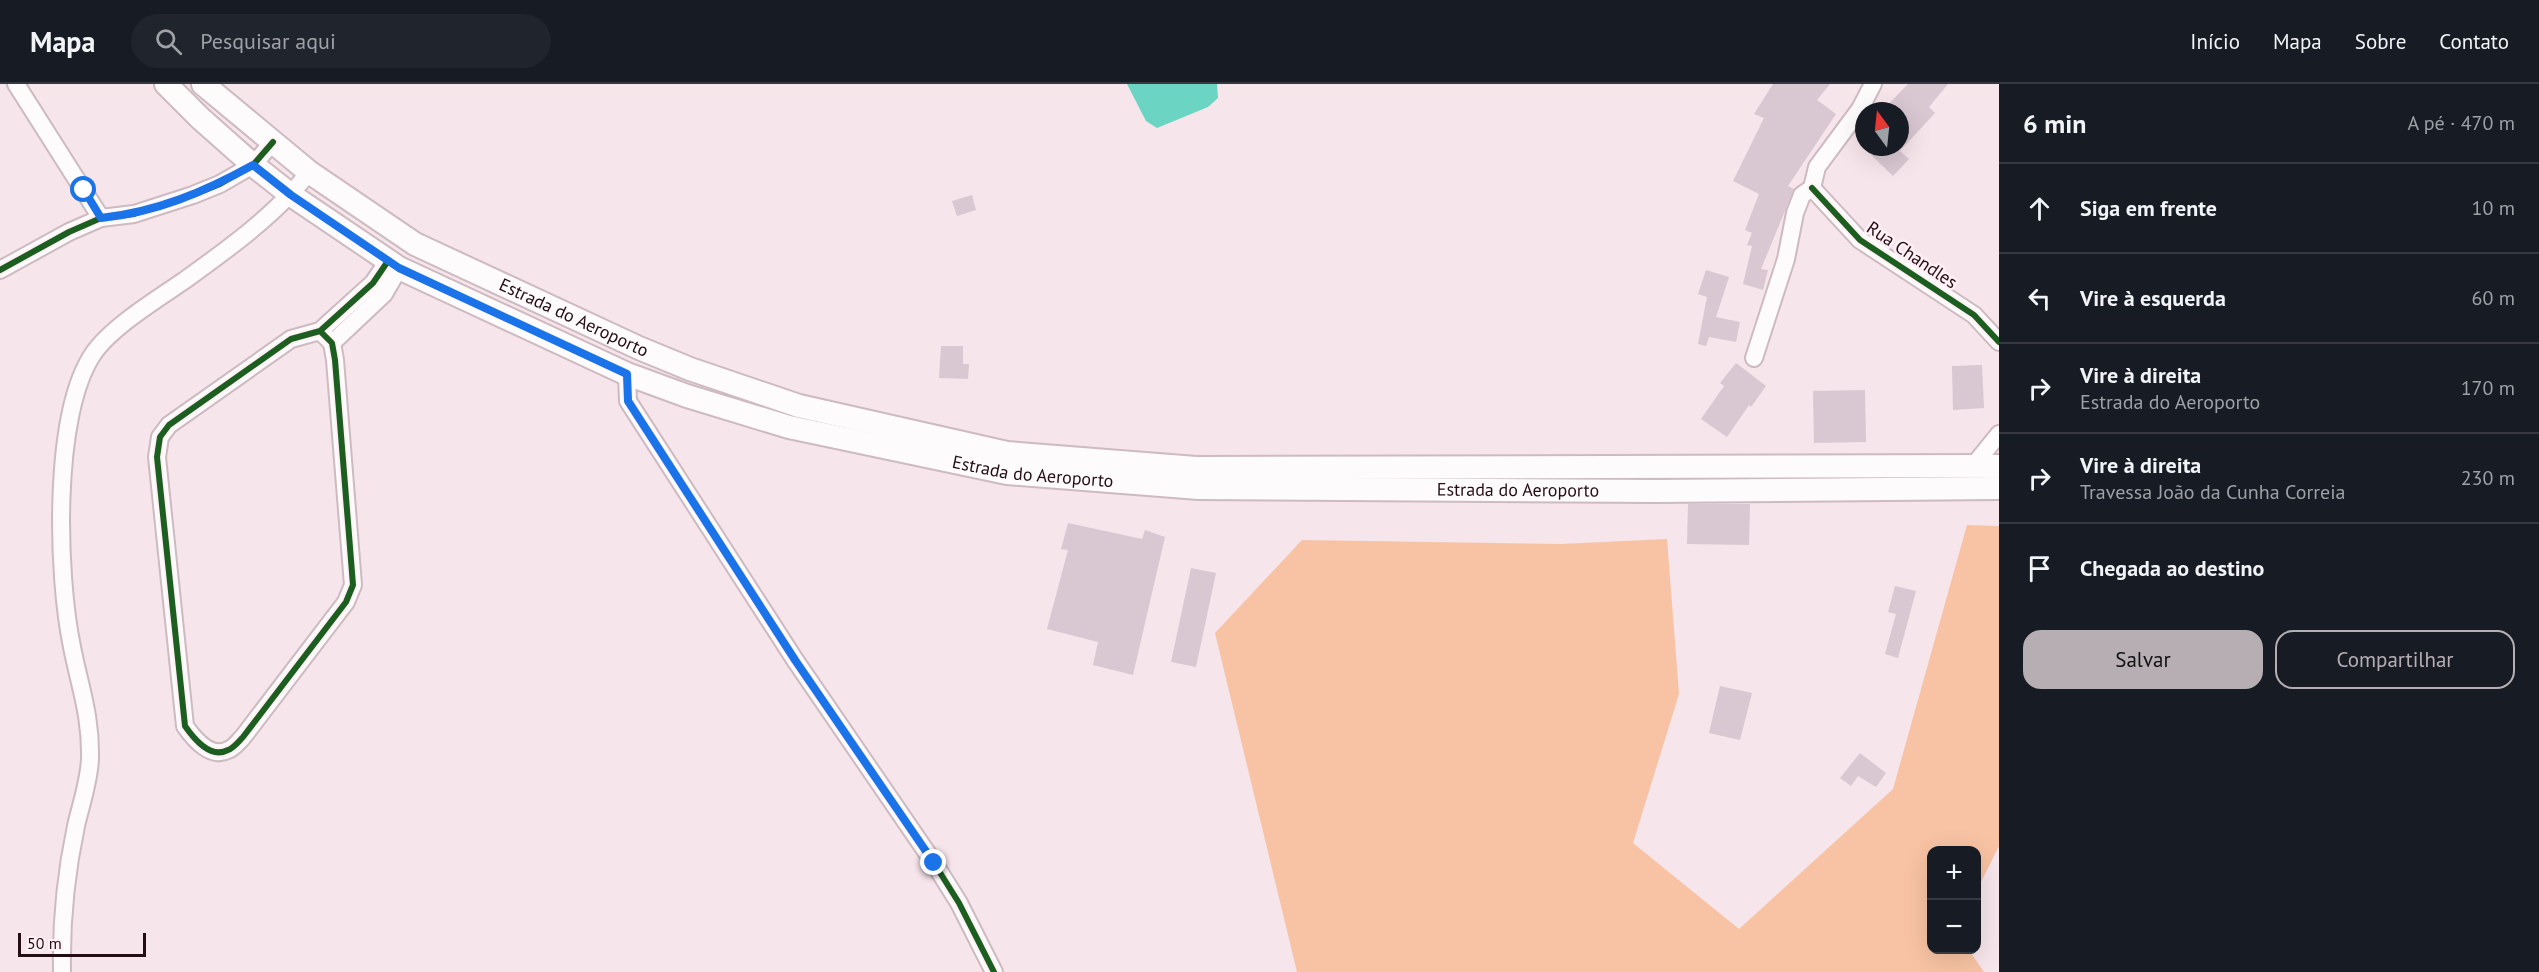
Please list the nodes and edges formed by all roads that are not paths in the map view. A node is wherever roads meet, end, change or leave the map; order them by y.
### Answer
1 (16, 84) edge
2 (166, 84) edge
3 (203, 84) edge
4 (1873, 84) edge
5 (273, 142) junction
6 (253, 165) junction
7 (309, 172) junction
8 (1812, 188) junction
9 (291, 195) junction
10 (101, 218) junction
11 (393, 265) junction
12 (0, 270) edge
13 (326, 337) junction
14 (1999, 342) edge
15 (1754, 358) dead end
16 (627, 374) junction
17 (1999, 434) edge
18 (1973, 466) junction
19 (1999, 466) edge
20 (1999, 488) edge
21 (62, 972) edge
22 (994, 972) edge

1 - 10 street
2 - 6 main road, Estrada do Aeroporto
3 - 5 main road, Estrada do Aeroporto
4 - 8 street
5 - 6 street
5 - 7 main road, Estrada do Aeroporto
6 - 9 main road, Estrada do Aeroporto
6 - 10 street
7 - 9 street
7 - 18 main road, Estrada do Aeroporto
8 - 14 street, Rua Chandles
8 - 15 street
9 - 11 main road, Estrada do Aeroporto
9 - 21 street
10 - 12 street
11 - 13 street
11 - 16 main road, Estrada do Aeroporto
13 - 13 street
16 - 20 main road, Estrada do Aeroporto
16 - 22 street
17 - 18 street
18 - 19 main road, Estrada do Aeroporto

